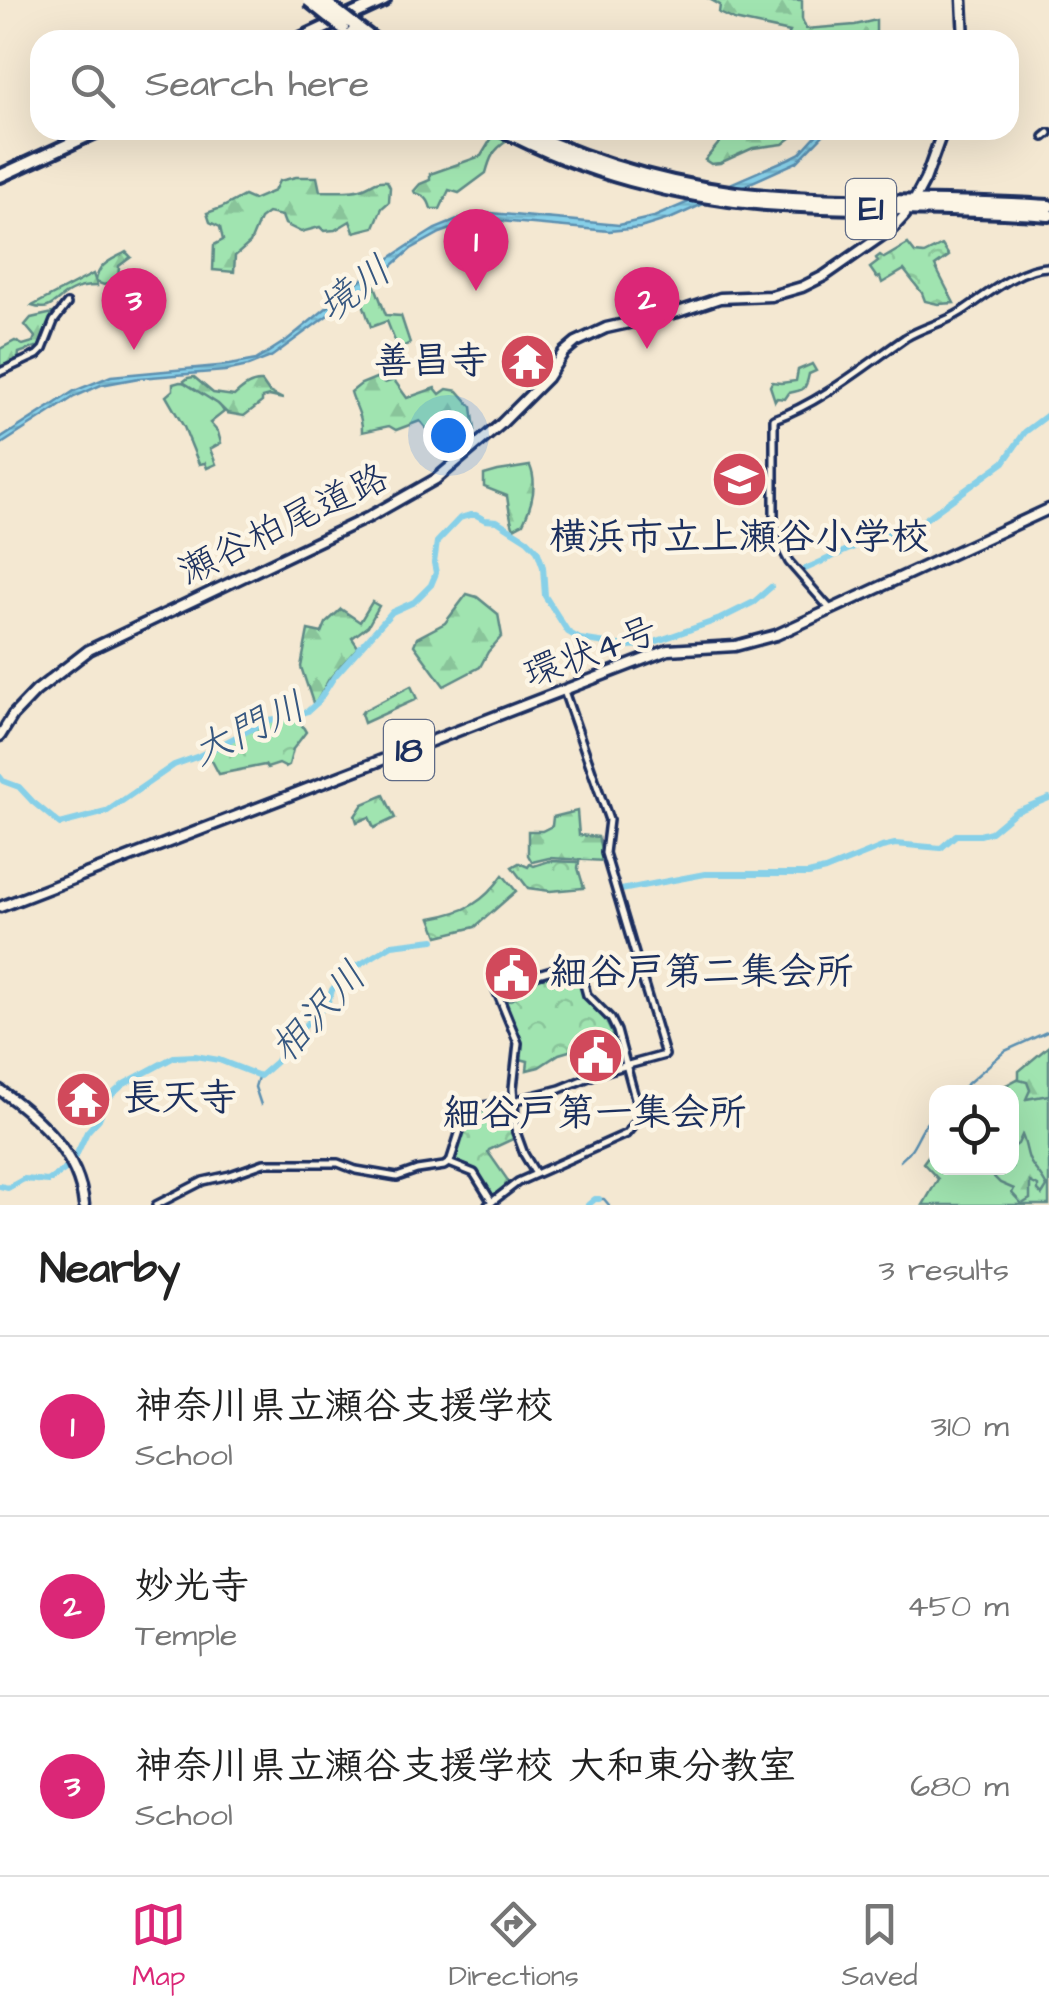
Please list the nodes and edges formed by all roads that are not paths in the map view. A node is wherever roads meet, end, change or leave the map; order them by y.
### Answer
1 (308, 0) edge
2 (322, 0) edge
3 (384, 0) edge
4 (962, 0) edge
5 (348, 26) junction
6 (320, 30) edge
7 (351, 30) edge
8 (355, 30) edge
9 (964, 30) edge
10 (78, 140) edge
11 (526, 140) edge
12 (547, 140) edge
13 (939, 140) edge
14 (0, 176) edge
15 (916, 197) dead end
16 (1049, 206) edge
17 (904, 215) dead end
18 (1049, 215) edge
19 (1049, 267) edge
20 (67, 304) dead end
21 (0, 372) edge
22 (1049, 509) edge
23 (831, 610) junction
24 (564, 691) junction
25 (0, 736) edge
26 (0, 907) edge
27 (626, 1067) junction
28 (0, 1090) edge
29 (513, 1101) junction
30 (448, 1163) junction
31 (536, 1174) junction
32 (490, 1204) edge
33 (84, 1205) edge
34 (156, 1205) edge

1 - 5 highway, bridge
2 - 5 highway, bridge
3 - 6 highway
4 - 9 main road
5 - 7 highway
5 - 8 highway
10 - 14 highway
11 - 18 highway, E1
12 - 16 highway, E1
13 - 15 main road
17 - 25 main road, 瀬谷柏尾道路
19 - 23 street
20 - 21 street
22 - 23 main road, 環状4号 / 18
23 - 24 main road, 環状4号 / 18
24 - 26 main road, 環状4号 / 18
24 - 27 street
27 - 29 street
27 - 29 street
27 - 31 street
28 - 33 main road
29 - 30 street
29 - 31 street
30 - 32 street
30 - 34 street
31 - 32 street

